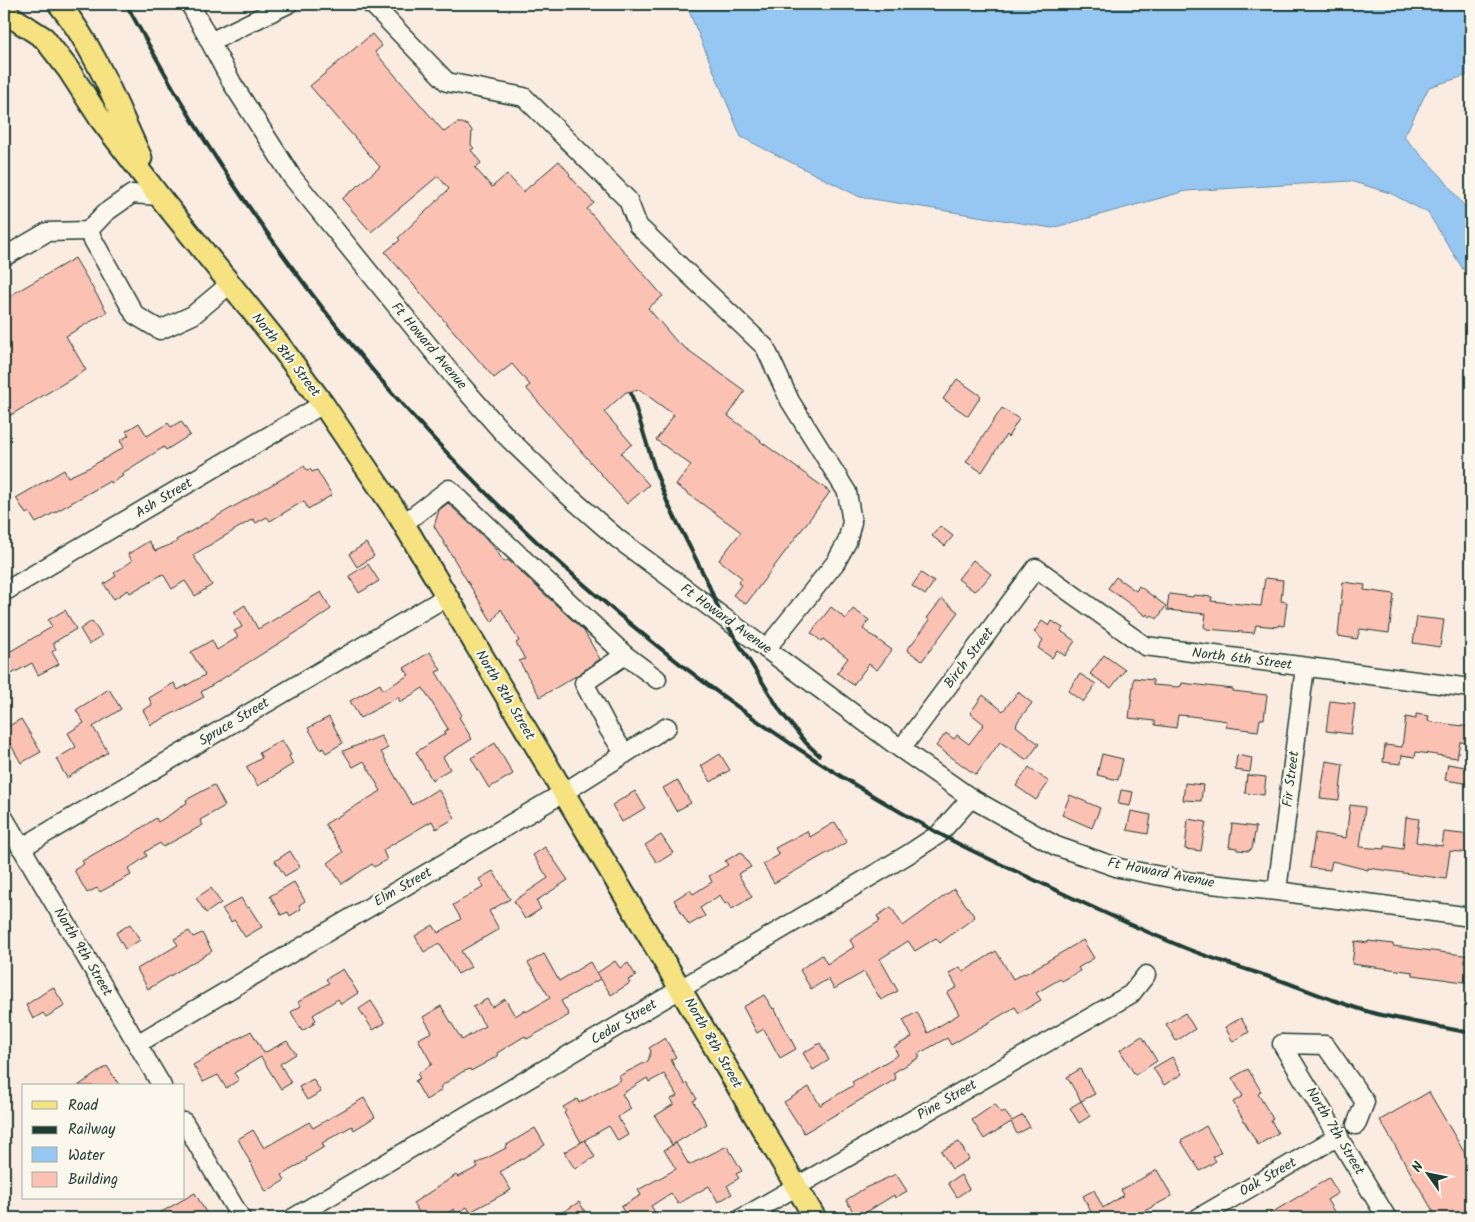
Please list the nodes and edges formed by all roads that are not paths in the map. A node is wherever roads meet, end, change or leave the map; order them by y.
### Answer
1 (59, 4) edge
2 (190, 4) edge
3 (288, 4) edge
4 (370, 4) edge
5 (4, 12) edge
6 (210, 42) junction
7 (159, 196) junction
8 (88, 231) junction
9 (4, 256) edge
10 (230, 284) junction
11 (323, 404) junction
12 (403, 524) junction
13 (1036, 568) joint
14 (4, 592) edge
15 (446, 596) junction
16 (766, 649) junction
17 (625, 654) junction
18 (1305, 667) junction
19 (658, 679) dead end
20 (1471, 688) edge
21 (667, 728) dead end
22 (901, 748) junction
23 (624, 754) junction
24 (564, 793) junction
25 (971, 798) junction
26 (4, 818) edge
27 (21, 848) junction
28 (1277, 891) junction
29 (1471, 917) edge
30 (1146, 975) dead end
31 (681, 988) junction
32 (137, 1044) junction
33 (161, 1084) edge
34 (185, 1124) edge
35 (1356, 1125) dead end
36 (1339, 1136) junction
37 (797, 1186) junction
38 (241, 1218) edge
39 (293, 1218) edge
40 (742, 1218) edge
41 (815, 1218) edge
42 (1198, 1218) edge
43 (1387, 1218) edge

1 - 7 main road, North 8th Street
2 - 6 street, Ft Howard Avenue
3 - 6 street
4 - 16 street
5 - 7 main road, North 8th Street
6 - 16 street, Ft Howard Avenue
7 - 8 street
7 - 10 main road, North 8th Street
8 - 9 street
8 - 10 street
10 - 11 main road, North 8th Street
11 - 12 main road, North 8th Street
11 - 14 street, Ash Street
12 - 15 main road, North 8th Street
12 - 17 street
13 - 18 street, North 6th Street
13 - 22 street, Birch Street
15 - 24 main road, North 8th Street
15 - 27 street, Spruce Street
16 - 22 street, Ft Howard Avenue
17 - 19 street
17 - 23 street
18 - 20 street, North 6th Street
18 - 28 street, Fir Street
21 - 23 street, Elm Street
22 - 25 street, Ft Howard Avenue
23 - 24 street, Elm Street
24 - 31 main road, North 8th Street
24 - 32 street, Elm Street
25 - 28 street, Ft Howard Avenue
25 - 31 street, Cedar Street
26 - 27 street, North 9th Street
27 - 32 street, North 9th Street
28 - 29 street, Ft Howard Avenue
30 - 37 street, Pine Street
31 - 37 main road, North 8th Street
31 - 39 street, Cedar Street
32 - 33 street, North 9th Street
34 - 38 street
35 - 36 street, North 7th Street
36 - 42 street, Oak Street
36 - 43 street, North 7th Street
37 - 40 street, Pine Street
37 - 41 main road, North 8th Street

